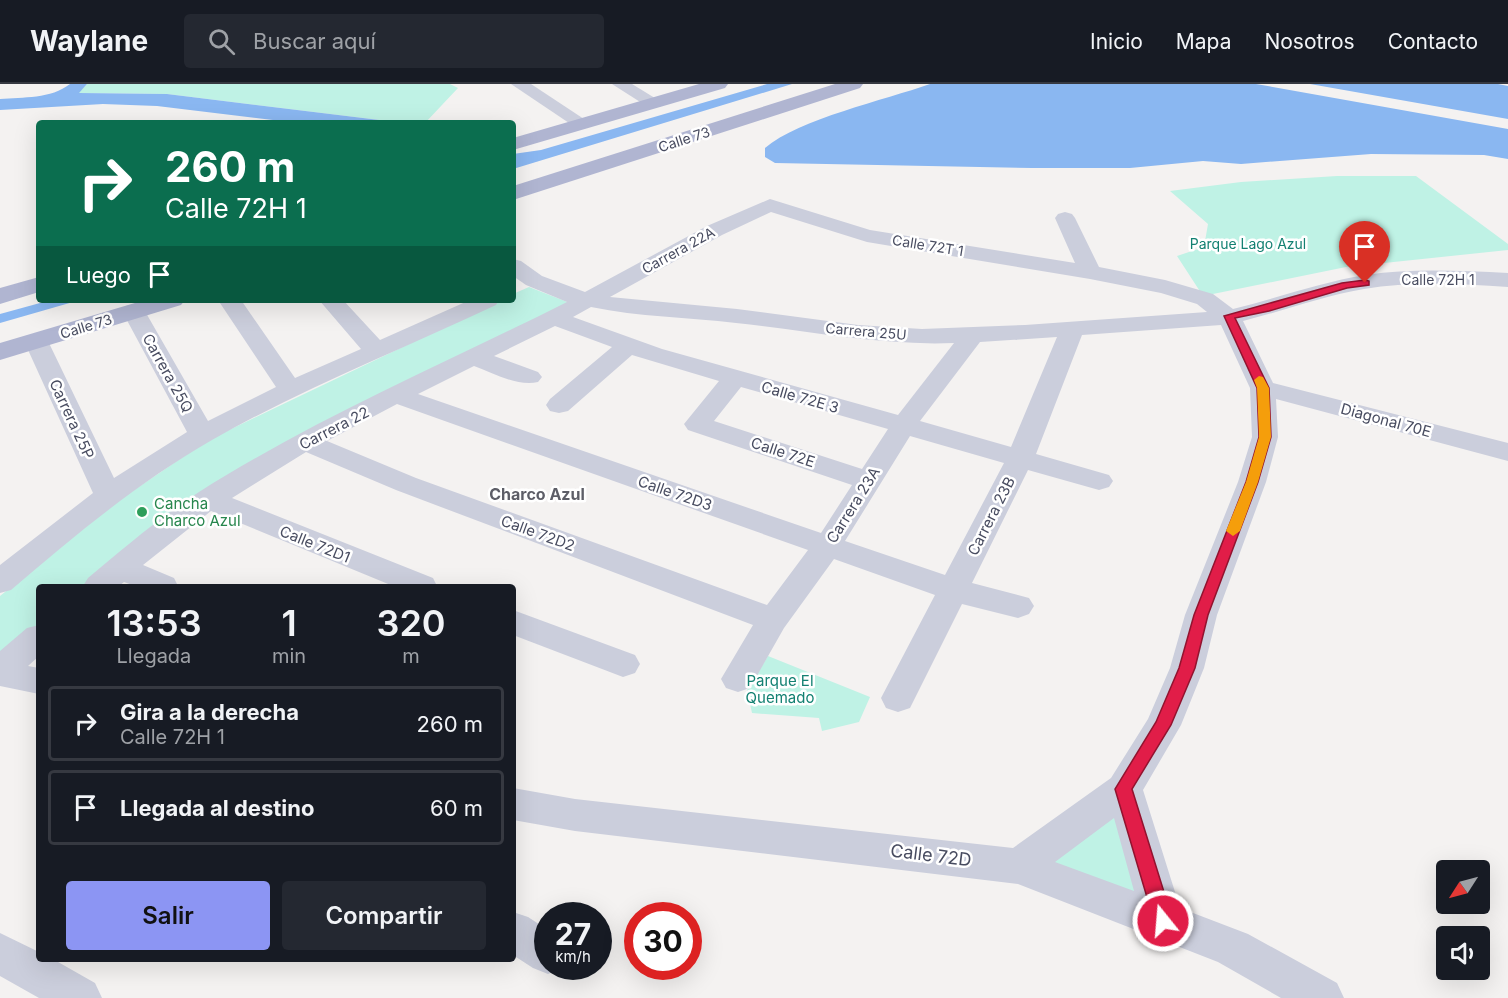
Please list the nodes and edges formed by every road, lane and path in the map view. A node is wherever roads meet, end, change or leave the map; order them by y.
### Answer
1 (519, 84) edge
2 (620, 84) edge
3 (718, 84) edge
4 (854, 84) edge
5 (654, 103) junction
6 (581, 123) junction
7 (516, 143) edge
8 (516, 193) edge
9 (770, 205) joint
10 (1065, 218) dead end
11 (1090, 272) junction
12 (518, 278) edge
13 (1508, 280) edge
14 (36, 285) edge
15 (0, 296) edge
16 (588, 300) junction
17 (162, 303) edge
18 (231, 303) edge
19 (333, 303) edge
20 (473, 303) edge
21 (447, 308) edge
22 (134, 311) junction
23 (1229, 316) junction
24 (554, 318) junction
25 (1072, 329) junction
26 (973, 335) junction
27 (36, 341) junction
28 (628, 346) junction
29 (0, 352) edge
30 (376, 352) junction
31 (475, 358) junction
32 (529, 377) dead end
33 (735, 378) junction
34 (1263, 388) junction
35 (291, 391) junction
36 (398, 396) junction
37 (560, 405) dead end
38 (903, 426) junction
39 (202, 434) junction
40 (305, 442) junction
41 (1508, 452) edge
42 (1021, 457) junction
43 (869, 481) junction
44 (1099, 481) dead end
45 (108, 496) junction
46 (208, 500) junction
47 (828, 545) junction
48 (110, 577) edge
49 (1, 578) edge
50 (151, 584) edge
51 (417, 584) edge
52 (953, 590) junction
53 (1018, 606) dead end
54 (773, 620) junction
55 (516, 623) edge
56 (36, 640) edge
57 (623, 664) dead end
58 (0, 672) edge
59 (738, 679) dead end
60 (36, 680) edge
61 (898, 698) dead end
62 (1124, 789) junction
63 (516, 805) edge
64 (1019, 866) junction
65 (1163, 921) junction
66 (516, 933) edge
67 (534, 945) edge
68 (3, 962) edge
69 (80, 998) edge
70 (1322, 998) edge

1 - 6 street
2 - 5 street
3 - 5 main road
4 - 8 main road, Calle 73
5 - 6 main road
6 - 7 main road
9 - 11 street, Calle 72T 1
9 - 16 street, Carrera 22A
10 - 11 street
11 - 23 street, Calle 72T 1
12 - 16 street, Carrera 25U
13 - 23 street, Calle 72H 1
14 - 15 main road
16 - 24 street, Carrera 22
16 - 26 street, Carrera 25U
17 - 22 main road, Calle 73
18 - 35 street
19 - 30 street
20 - 21 street
21 - 30 street
22 - 27 main road, Calle 73
22 - 39 street, Carrera 25Q
23 - 25 street, Carrera 25U
23 - 34 street
24 - 28 street, Calle 72E 3
24 - 31 street, Carrera 22
25 - 26 street, Carrera 25U
25 - 42 street, Carrera 23B
26 - 38 street, Carrera 23A
27 - 29 main road, Calle 73
27 - 45 street, Carrera 25P
28 - 33 street, Calle 72E 3
28 - 37 street
30 - 35 street
31 - 32 street
31 - 36 street, Carrera 22
33 - 38 street, Calle 72E 3
33 - 43 street, Calle 72E
34 - 41 street, Diagonal 70E
34 - 62 street
35 - 39 street
36 - 40 street, Carrera 22
36 - 47 street, Calle 72D3
38 - 42 street, Calle 72E 3
38 - 43 street, Carrera 23A
39 - 45 street
40 - 46 street, Carrera 22
40 - 54 street, Calle 72D2
42 - 44 street, Calle 72E 3
42 - 52 street, Carrera 23B
43 - 47 street, Carrera 23A
45 - 49 street
46 - 48 street, Carrera 22
46 - 51 street, Calle 72D1
47 - 52 street, Calle 72D3
47 - 54 street, Carrera 23A
48 - 50 street
52 - 53 street, Calle 72D3
52 - 61 street, Carrera 23B
54 - 59 street, Carrera 23A
55 - 57 street
56 - 58 street
58 - 60 street
62 - 64 street
62 - 65 street
63 - 64 street, Calle 72D
64 - 65 street, Calle 72D
65 - 70 street, Calle 72D
66 - 67 street
68 - 69 street

